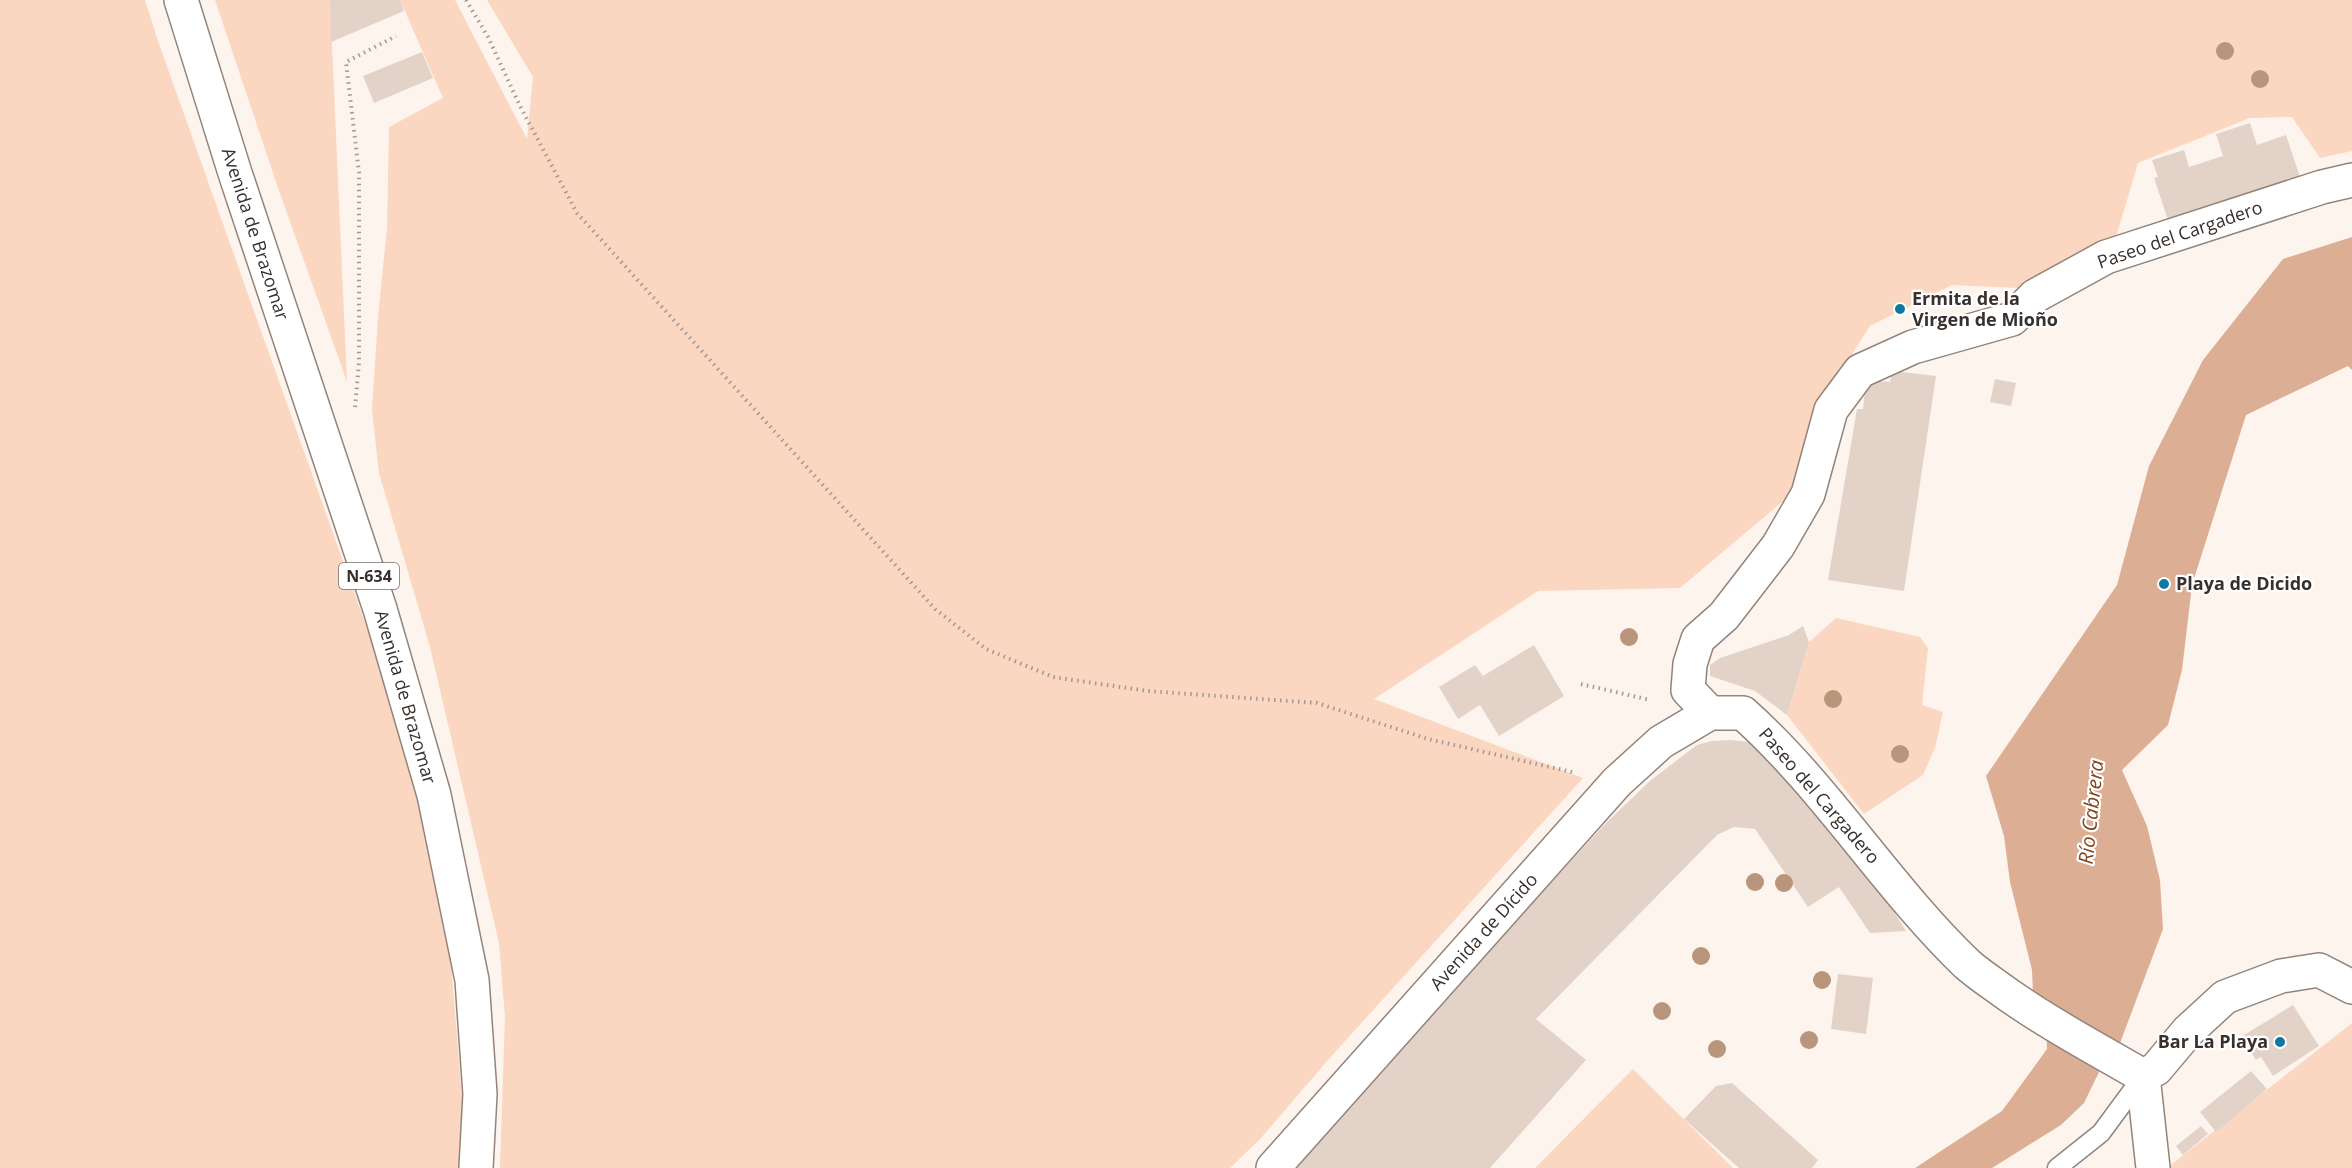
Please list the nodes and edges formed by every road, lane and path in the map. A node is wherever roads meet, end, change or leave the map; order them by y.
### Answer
1 (181, 0) edge
2 (466, 0) edge
3 (396, 36) dead end
4 (2352, 180) edge
5 (354, 411) dead end
6 (1581, 684) dead end
7 (1688, 690) junction
8 (1710, 713) junction
9 (1617, 782) junction
10 (2352, 987) edge
11 (2143, 1076) junction
12 (476, 1168) edge
13 (1273, 1168) edge
14 (2057, 1168) edge
15 (2153, 1168) edge

1 - 12 main road, Avenida de Brazomar / N-634
2 - 9 path
3 - 5 path
4 - 7 main road, Paseo del Cargadero
6 - 7 path
7 - 8 main road
8 - 9 main road, Avenida de Dícido
8 - 11 main road, Paseo del Cargadero
9 - 13 main road, Avenida de Dícido
10 - 11 main road
11 - 14 lane
11 - 15 main road

